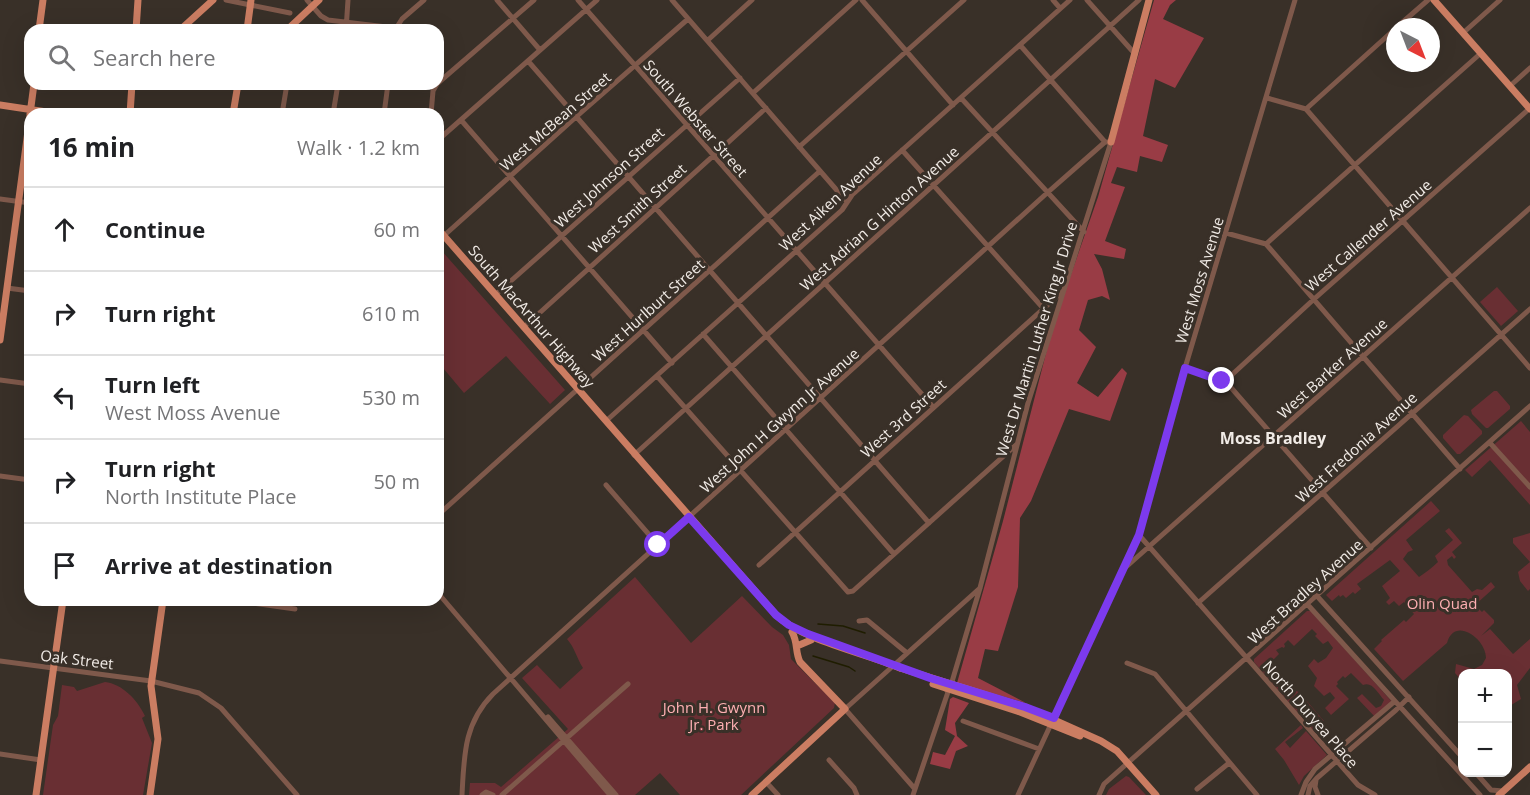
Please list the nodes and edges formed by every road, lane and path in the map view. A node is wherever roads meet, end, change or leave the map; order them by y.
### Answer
1 (43, 0) edge
2 (138, 0) edge
3 (213, 0) edge
4 (226, 0) edge
5 (319, 0) edge
6 (348, 0) edge
7 (424, 0) edge
8 (497, 0) edge
9 (534, 0) edge
10 (578, 0) edge
11 (597, 0) edge
12 (672, 0) edge
13 (752, 0) edge
14 (856, 0) edge
15 (862, 0) edge
16 (964, 0) edge
17 (1053, 0) edge
18 (1070, 0) edge
19 (1087, 0) edge
20 (1139, 0) edge
21 (1149, 0) edge
22 (1295, 0) edge
23 (1428, 0) edge
24 (1434, 0) edge
25 (1500, 0) edge
26 (251, 3) edge
27 (310, 3) edge
28 (1060, 8) junction
29 (586, 9) junction
30 (290, 14) dead end
31 (1407, 18) edge
32 (513, 19) junction
33 (688, 19) junction
34 (348, 21) junction
35 (40, 24) edge
36 (136, 24) edge
37 (187, 24) edge
38 (248, 24) edge
39 (291, 24) edge
40 (347, 24) edge
41 (366, 24) edge
42 (398, 24) edge
43 (1110, 26) junction
44 (1463, 33) junction
45 (1386, 37) edge
46 (708, 40) junction
47 (1020, 45) junction
48 (540, 50) junction
49 (907, 51) junction
50 (1481, 53) junction
51 (1135, 54) junction
52 (528, 61) junction
53 (636, 66) junction
54 (1530, 68) edge
55 (740, 78) junction
56 (444, 79) edge
57 (1051, 80) junction
58 (1510, 86) junction
59 (33, 90) edge
60 (132, 90) edge
61 (237, 90) edge
62 (286, 90) edge
63 (337, 90) edge
64 (387, 90) edge
65 (435, 90) edge
66 (753, 93) junction
67 (962, 98) junction
68 (1267, 98) junction
69 (0, 105) edge
70 (953, 105) junction
71 (31, 108) edge
72 (130, 108) edge
73 (234, 108) edge
74 (283, 108) edge
75 (334, 108) edge
76 (385, 108) edge
77 (432, 108) edge
78 (766, 108) junction
79 (1530, 108) edge
80 (1306, 109) junction
81 (24, 110) edge
82 (576, 117) junction
83 (461, 120) junction
84 (687, 125) junction
85 (993, 132) junction
86 (444, 135) edge
87 (1108, 142) junction
88 (799, 147) junction
89 (902, 150) junction
90 (714, 156) junction
91 (24, 162) edge
92 (1355, 165) junction
93 (820, 171) junction
94 (509, 177) junction
95 (628, 177) junction
96 (933, 185) junction
97 (1047, 194) junction
98 (0, 199) edge
99 (19, 202) junction
100 (24, 202) edge
101 (847, 202) junction
102 (656, 207) junction
103 (1530, 208) edge
104 (767, 218) junction
105 (1402, 221) junction
106 (1083, 232) junction
107 (1226, 233) junction
108 (444, 235) edge
109 (561, 237) junction
110 (444, 241) edge
111 (1266, 244) junction
112 (988, 246) junction
113 (796, 251) junction
114 (588, 268) junction
115 (709, 271) junction
116 (1451, 278) junction
117 (824, 283) junction
118 (7, 288) junction
119 (24, 290) edge
120 (1065, 290) junction
121 (495, 295) junction
122 (1313, 300) junction
123 (738, 303) junction
124 (1043, 308) junction
125 (1530, 309) edge
126 (524, 327) junction
127 (643, 331) junction
128 (703, 334) junction
129 (1501, 334) junction
130 (766, 336) junction
131 (0, 340) edge
132 (879, 346) junction
133 (1362, 358) junction
134 (672, 363) junction
135 (732, 367) junction
136 (1185, 368) junction
137 (1530, 368) edge
138 (657, 376) junction
139 (0, 380) edge
140 (1224, 382) junction
141 (24, 383) edge
142 (578, 389) junction
143 (820, 399) junction
144 (1530, 406) edge
145 (933, 407) junction
146 (687, 408) junction
147 (1411, 413) junction
148 (606, 422) junction
149 (786, 429) junction
150 (1274, 436) junction
151 (1017, 443) junction
152 (1490, 443) junction
153 (634, 455) junction
154 (874, 460) junction
155 (1460, 469) junction
156 (740, 471) junction
157 (0, 476) edge
158 (24, 479) edge
159 (606, 485) dead end
160 (1530, 487) edge
161 (840, 492) junction
162 (1323, 492) junction
163 (444, 510) edge
164 (689, 517) junction
165 (928, 523) junction
166 (794, 533) junction
167 (1139, 535) junction
168 (658, 545) junction
169 (1150, 546) junction
170 (1371, 548) junction
171 (894, 554) junction
172 (759, 565) dead end
173 (1123, 571) junction
174 (748, 585) junction
175 (980, 588) junction
176 (1317, 596) junction
177 (444, 600) edge
178 (1198, 603) junction
179 (1308, 605) junction
180 (62, 606) edge
181 (162, 606) edge
182 (280, 606) edge
183 (295, 609) dead end
184 (859, 621) dead end
185 (792, 632) junction
186 (802, 636) junction
187 (811, 640) junction
188 (797, 646) junction
189 (907, 653) junction
190 (1247, 659) junction
191 (0, 661) edge
192 (1127, 663) dead end
193 (885, 665) junction
194 (54, 668) junction
195 (511, 677) junction
196 (151, 681) junction
197 (628, 684) dead end
198 (948, 687) junction
199 (1409, 697) junction
200 (1398, 703) junction
201 (845, 709) junction
202 (1186, 712) junction
203 (963, 721) dead end
204 (1052, 722) junction
205 (566, 740) junction
206 (1039, 749) junction
207 (1458, 752) edge
208 (0, 754) edge
209 (1334, 758) junction
210 (41, 760) junction
211 (829, 760) dead end
212 (1128, 763) junction
213 (1229, 763) junction
214 (1530, 767) edge
215 (1479, 777) edge
216 (1317, 778) junction
217 (766, 782) junction
218 (1197, 789) dead end
219 (914, 792) edge
220 (1501, 793) edge
221 (36, 795) edge
222 (150, 795) edge
223 (297, 795) edge
224 (462, 795) edge
225 (482, 795) edge
226 (492, 795) edge
227 (502, 795) edge
228 (610, 795) edge
229 (616, 795) edge
230 (752, 795) edge
231 (778, 795) edge
232 (857, 795) edge
233 (1018, 795) edge
234 (1099, 795) edge
235 (1156, 795) edge
236 (1257, 795) edge
237 (1301, 795) edge
238 (1308, 795) edge
239 (1318, 795) edge
240 (1374, 795) edge
241 (1480, 795) edge

1 - 35 main road
2 - 36 main road
3 - 37 main road
4 - 26 street
5 - 27 main road
6 - 34 street
7 - 42 street
8 - 32 street
9 - 32 street
10 - 29 street, South Webster Street
11 - 29 street
12 - 33 street
13 - 46 street
14 - 66 street
15 - 49 street
16 - 49 street
17 - 28 street
18 - 28 street, West Aiken Avenue
19 - 43 street
20 - 43 street, West Adrian G Hinton Avenue
21 - 51 main road, West Dr Martin Luther King Jr Drive
22 - 68 street, West Moss Avenue
23 - 31 street
24 - 44 main road
25 - 44 street
26 - 30 street
26 - 38 main road
27 - 34 street
27 - 39 main road
28 - 47 street, West Aiken Avenue
29 - 48 street
29 - 53 street, South Webster Street
32 - 48 street
32 - 56 street
33 - 46 street
33 - 53 street, West McBean Street
34 - 40 street
34 - 41 street
43 - 51 street
43 - 57 street, West Adrian G Hinton Avenue
44 - 50 main road
45 - 80 street
46 - 55 street
47 - 57 street
47 - 67 street, West Aiken Avenue
48 - 52 street
49 - 70 street
49 - 88 street
50 - 58 main road
50 - 92 street
51 - 87 main road, West Dr Martin Luther King Jr Drive
52 - 82 street
52 - 83 street
53 - 82 street, West McBean Street
53 - 84 street, South Webster Street
54 - 58 street
55 - 66 street
55 - 84 street, West Johnson Street
57 - 85 street, West Adrian G Hinton Avenue
57 - 87 street
58 - 79 main road
59 - 71 main road
60 - 72 main road
61 - 73 main road
62 - 74 street
63 - 75 street
64 - 76 street
65 - 77 street
66 - 78 street
67 - 70 street, West Aiken Avenue
67 - 85 street
68 - 80 street
68 - 107 street, West Moss Avenue
69 - 81 main road
70 - 89 street, West Aiken Avenue
78 - 88 street
78 - 90 street, West Smith Street
79 - 105 street, West Callender Avenue
80 - 92 street
82 - 94 street, West McBean Street
82 - 95 street
83 - 86 street
83 - 94 street
84 - 90 street, South Webster Street
84 - 95 street, West Johnson Street
85 - 96 street, West Adrian G Hinton Avenue
85 - 97 street
87 - 97 street, West John H Gwynn Jr Avenue
87 - 106 street, West Dr Martin Luther King Jr Drive
88 - 93 street
89 - 96 street
89 - 101 street, West Aiken Avenue
90 - 102 street, West Smith Street
90 - 104 street, South Webster Street
91 - 99 main road
92 - 105 street
92 - 111 street
93 - 101 street
93 - 104 street, West Hurlburt Street
94 - 108 street, West McBean Street
94 - 109 street
95 - 102 street
95 - 109 street, West Johnson Street
96 - 112 street
96 - 117 street, West Adrian G Hinton Avenue
97 - 106 street
97 - 112 street, West John H Gwynn Jr Avenue
98 - 99 street
99 - 100 street
99 - 118 main road
101 - 113 street, West Aiken Avenue
102 - 114 street, West Smith Street
102 - 115 street
103 - 116 street, West Barker Avenue
104 - 113 street, South Webster Street
104 - 115 street, West Hurlburt Street
105 - 116 street
105 - 122 street, West Callender Avenue
106 - 120 street, West Dr Martin Luther King Jr Drive
107 - 111 street
107 - 136 street, West Moss Avenue
109 - 114 street
109 - 121 street, West Johnson Street
110 - 121 main road, South MacArthur Highway
111 - 122 street
112 - 124 street
112 - 132 street, West John H Gwynn Jr Avenue
113 - 117 street, South Webster Street
113 - 123 street, West Aiken Avenue
114 - 126 street, West Smith Street
114 - 127 street
115 - 123 street
115 - 127 street, West Hurlburt Street
116 - 129 street
116 - 133 street, West Barker Avenue
117 - 130 street, West Adrian G Hinton Avenue
117 - 132 street, South Webster Street
118 - 119 street
118 - 131 main road
120 - 124 street, West 3rd Street
120 - 151 street, West Dr Martin Luther King Jr Drive
121 - 126 main road, South MacArthur Highway
122 - 133 street
122 - 140 street, West Callender Avenue
123 - 128 street, West Aiken Avenue
123 - 130 street
124 - 145 street, West 3rd Street
125 - 129 street, West Fredonia Avenue
126 - 142 main road, South MacArthur Highway
127 - 134 street
127 - 142 street, West Hurlburt Street
128 - 134 street, West Aiken Avenue
128 - 135 street
129 - 137 street
129 - 147 street, West Fredonia Avenue
130 - 135 street, West Adrian G Hinton Avenue
130 - 143 street
132 - 143 street, West John H Gwynn Jr Avenue
132 - 145 street, South Webster Street
133 - 147 street
133 - 150 street, West Barker Avenue
134 - 138 street, West Aiken Avenue
135 - 146 street, West Adrian G Hinton Avenue
135 - 149 street
136 - 140 street
136 - 167 street, West Moss Avenue
138 - 146 street
138 - 148 street, West Aiken Avenue
139 - 141 street
140 - 150 street
142 - 148 main road, South MacArthur Highway
142 - 163 street, West Hurlburt Street
143 - 149 street, West John H Gwynn Jr Avenue
143 - 154 street
144 - 152 street, West Bradley Avenue
145 - 154 street, West 3rd Street
146 - 153 street, West Adrian G Hinton Avenue
146 - 156 street
147 - 155 street
147 - 162 street, West Fredonia Avenue
148 - 153 main road, South MacArthur Highway
149 - 156 street, West John H Gwynn Jr Avenue
149 - 161 street
150 - 162 street
150 - 169 street, West Barker Avenue
151 - 165 street
151 - 175 street, West Dr Martin Luther King Jr Drive
152 - 155 street, West Bradley Avenue
152 - 160 street
153 - 164 main road, South MacArthur Highway
154 - 161 street, West 3rd Street
154 - 165 street
155 - 170 street, West Bradley Avenue
156 - 164 street, West John H Gwynn Jr Avenue
156 - 166 street
157 - 158 street
159 - 168 street
161 - 166 street, West 3rd Street
161 - 171 street
162 - 170 street
162 - 178 street, West Fredonia Avenue
164 - 168 street, West John H Gwynn Jr Avenue
164 - 174 main road, South MacArthur Highway
165 - 171 street
166 - 171 street
166 - 172 street, West 3rd Street
167 - 169 street, North Duryea Place
167 - 173 street, West Moss Avenue
168 - 195 street, West John H Gwynn Jr Avenue
169 - 173 street, West Barker Avenue
169 - 178 street, North Duryea Place
170 - 176 street, West Bradley Avenue
173 - 204 street, West Moss Avenue
174 - 185 main road
174 - 193 main road
175 - 189 street
175 - 198 street, West Dr Martin Luther King Jr Drive
176 - 179 street, West Bradley Avenue
176 - 199 street
177 - 195 street
178 - 190 street, North Duryea Place
179 - 190 street, West Bradley Avenue
179 - 200 street
180 - 194 main road
181 - 196 main road
182 - 183 street
184 - 189 street
185 - 186 main road
185 - 188 main road
186 - 187 main road
186 - 188 main road
187 - 188 main road
187 - 193 main road
188 - 201 main road
189 - 201 street
190 - 202 street, West Bradley Avenue
190 - 209 street, North Duryea Place
191 - 194 street, Oak Street
192 - 202 street
193 - 198 main road, bridge
194 - 196 street, Oak Street
194 - 210 main road
195 - 205 street
195 - 224 street, West John H Gwynn Jr Avenue
196 - 222 main road
196 - 223 street, Oak Street
197 - 205 street
198 - 204 main road
198 - 219 street, West Dr Martin Luther King Jr Drive
199 - 200 street
199 - 207 street
200 - 209 street
200 - 241 street
201 - 217 main road
201 - 219 street
202 - 212 street, West Bradley Avenue
202 - 213 street
203 - 206 street
204 - 206 street, West Moss Avenue
204 - 212 main road
205 - 227 street
205 - 228 street
205 - 229 street
206 - 233 street, West Moss Avenue
208 - 210 street
209 - 216 street
209 - 237 street
209 - 240 street, North Duryea Place
210 - 221 main road
211 - 232 street
212 - 234 street, West Bradley Avenue
212 - 235 main road
213 - 218 street
213 - 236 street
214 - 220 main road
215 - 220 street
216 - 238 street
216 - 239 street
217 - 230 main road
217 - 231 street
225 - 226 street

